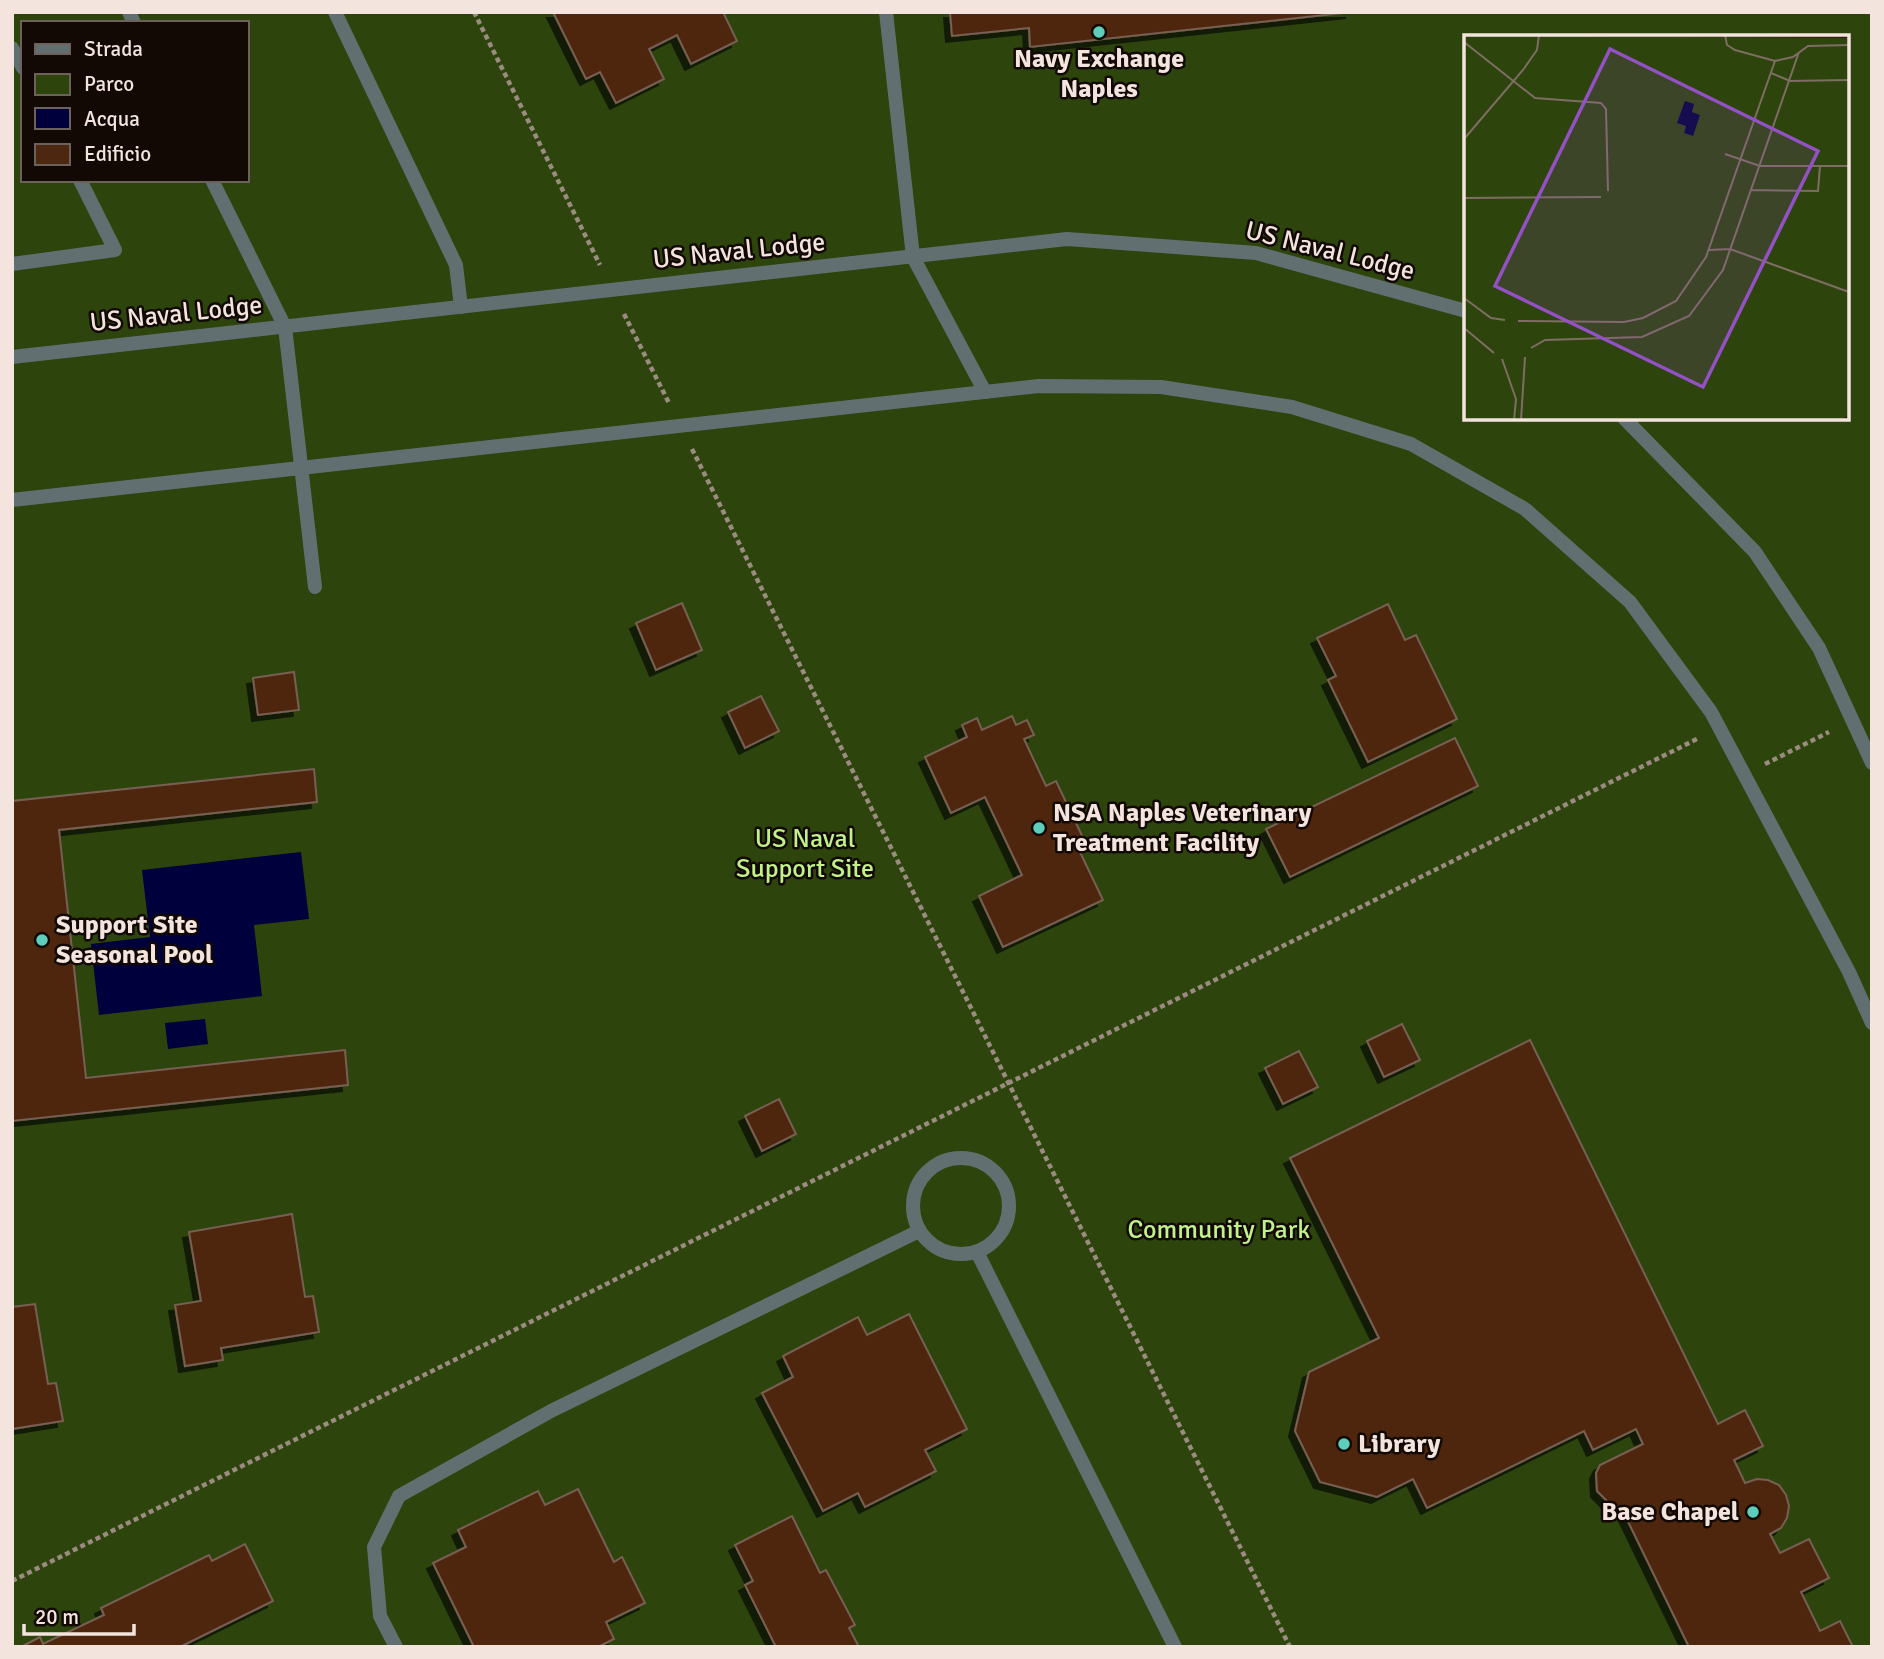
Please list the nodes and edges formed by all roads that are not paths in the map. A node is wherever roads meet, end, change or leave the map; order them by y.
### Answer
1 (335, 12) edge
2 (886, 12) edge
3 (12, 48) edge
4 (21, 64) edge
5 (81, 182) edge
6 (213, 182) edge
7 (913, 257) junction
8 (12, 264) edge
9 (461, 307) junction
10 (1464, 310) edge
11 (285, 327) junction
12 (12, 357) edge
13 (985, 392) junction
14 (1626, 420) edge
15 (301, 468) junction
16 (12, 500) edge
17 (315, 587) dead end
18 (1872, 763) edge
19 (1872, 1023) edge
20 (919, 1231) junction
21 (977, 1252) junction
22 (396, 1647) edge
23 (1175, 1647) edge

1 - 9 street
2 - 7 street
3 - 4 street
5 - 8 street
6 - 11 street
7 - 9 street, US Naval Lodge
7 - 10 street, US Naval Lodge
7 - 13 street
9 - 11 street, US Naval Lodge
11 - 12 street, US Naval Lodge
11 - 15 street
13 - 15 street
13 - 19 street
14 - 18 street
15 - 16 street
15 - 17 street
20 - 21 street
20 - 21 street
20 - 22 street
21 - 23 street

